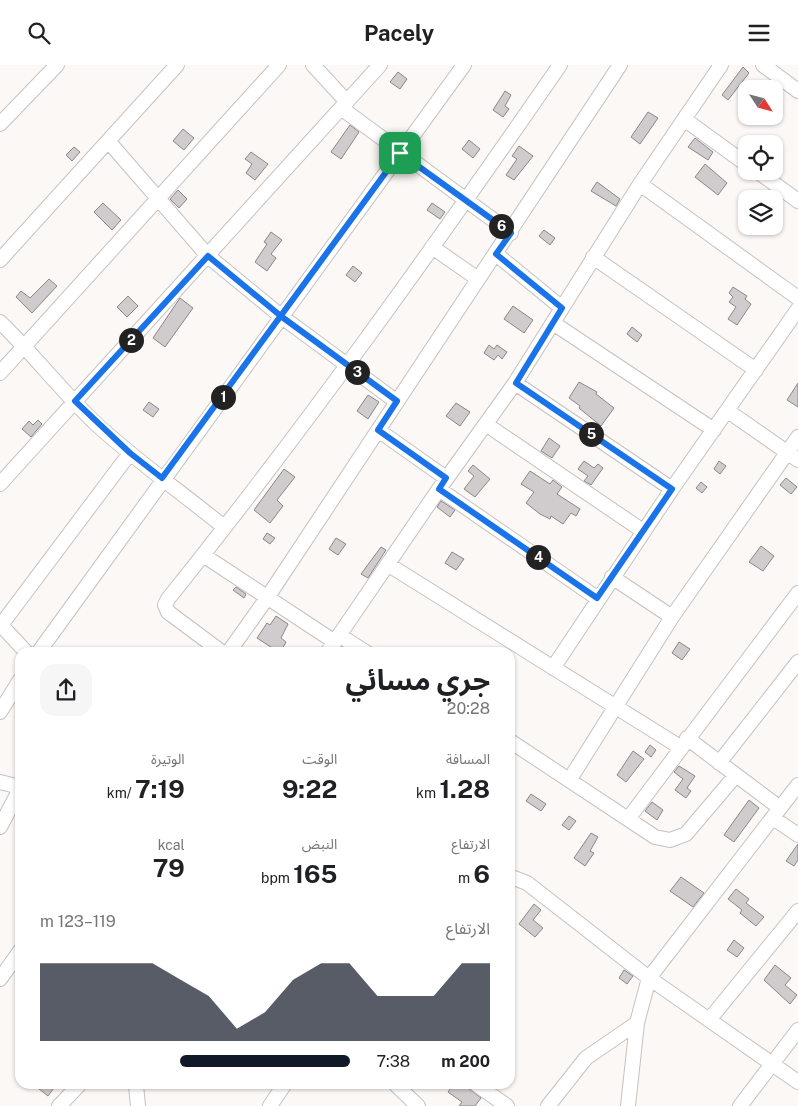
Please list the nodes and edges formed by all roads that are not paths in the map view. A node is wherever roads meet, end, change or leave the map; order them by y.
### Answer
1 (57, 65) edge
2 (177, 65) edge
3 (279, 65) edge
4 (313, 65) edge
5 (380, 65) edge
6 (464, 65) edge
7 (560, 65) edge
8 (620, 65) edge
9 (721, 65) edge
10 (763, 65) edge
11 (798, 91) edge
12 (344, 105) junction
13 (684, 119) junction
14 (0, 124) edge
15 (109, 142) junction
16 (400, 153) junction
17 (738, 158) edge
18 (769, 180) edge
19 (640, 184) junction
20 (158, 200) junction
21 (466, 201) junction
22 (798, 201) edge
23 (511, 233) junction
24 (432, 247) junction
25 (496, 254) junction
26 (208, 256) junction
27 (593, 257) junction
28 (0, 260) edge
29 (478, 279) junction
30 (798, 298) edge
31 (562, 308) junction
32 (798, 309) edge
33 (282, 317) junction
34 (0, 322) edge
35 (553, 323) junction
36 (25, 345) junction
37 (347, 365) junction
38 (756, 370) junction
39 (0, 373) edge
40 (516, 383) junction
41 (75, 401) junction
42 (397, 401) junction
43 (728, 411) junction
44 (487, 425) junction
45 (378, 430) junction
46 (714, 430) junction
47 (798, 437) edge
48 (130, 453) junction
49 (793, 455) edge
50 (162, 478) junction
51 (443, 483) junction
52 (0, 484) edge
53 (672, 489) junction
54 (224, 527) junction
55 (643, 531) junction
56 (203, 555) junction
57 (389, 565) junction
58 (612, 577) junction
59 (798, 593) edge
60 (267, 597) junction
61 (597, 598) junction
62 (672, 617) junction
63 (0, 624) edge
64 (334, 643) edge
65 (22, 647) edge
66 (42, 647) edge
67 (215, 647) edge
68 (232, 647) edge
69 (347, 647) edge
70 (798, 662) edge
71 (553, 667) junction
72 (15, 688) edge
73 (617, 708) junction
74 (0, 712) edge
75 (684, 743) junction
76 (515, 744) edge
77 (720, 763) junction
78 (736, 775) junction
79 (570, 779) junction
80 (0, 782) edge
81 (798, 785) edge
82 (15, 786) edge
83 (15, 798) edge
84 (776, 813) junction
85 (628, 819) junction
86 (0, 827) edge
87 (798, 835) edge
88 (515, 878) edge
89 (798, 911) edge
90 (15, 958) edge
91 (649, 978) junction
92 (0, 979) edge
93 (709, 1021) junction
94 (637, 1023) junction
95 (798, 1030) edge
96 (772, 1064) junction
97 (798, 1082) edge
98 (75, 1089) edge
99 (136, 1089) edge
100 (281, 1089) edge
101 (400, 1089) edge
102 (483, 1089) edge
103 (60, 1106) edge
104 (138, 1106) edge
105 (270, 1106) edge
106 (418, 1106) edge
107 (506, 1106) edge
108 (548, 1106) edge
109 (628, 1106) edge
110 (740, 1106) edge

1 - 14 street
2 - 15 street
3 - 20 street
4 - 12 street
5 - 12 street
6 - 16 street
7 - 21 street
8 - 23 street
9 - 13 street
10 - 11 street
12 - 16 street
12 - 26 street
13 - 17 street
13 - 19 street
15 - 20 street
15 - 28 street
16 - 21 street
16 - 33 street
18 - 22 street
19 - 27 street
19 - 30 street
20 - 26 street
20 - 36 street
21 - 23 street
21 - 24 street
23 - 25 street
24 - 29 street
24 - 37 street
25 - 29 street
25 - 31 street
26 - 33 street
26 - 41 street
27 - 31 street
27 - 38 street
29 - 42 street
31 - 35 street
32 - 38 street
33 - 37 street
33 - 50 street
34 - 36 street
35 - 40 street
35 - 46 street
36 - 39 street
36 - 41 street
37 - 42 street
37 - 54 street
38 - 43 street
40 - 44 street
40 - 53 street
41 - 48 street
41 - 52 street
42 - 45 street
43 - 46 street
43 - 49 street
44 - 51 street
44 - 55 street
45 - 51 street
45 - 60 street
46 - 53 street
47 - 49 street
48 - 50 street
48 - 63 street
49 - 62 street
50 - 54 street
50 - 66 street
51 - 57 street
51 - 61 street
53 - 55 street
54 - 56 street
55 - 58 street
56 - 60 street
56 - 67 street
57 - 64 street
57 - 71 street
58 - 61 street
58 - 62 street
59 - 75 street
60 - 64 street
60 - 68 street
61 - 71 street
62 - 73 street
63 - 65 street
64 - 69 street
70 - 77 street
71 - 73 street
72 - 74 street
73 - 75 street
73 - 79 street
75 - 77 street
75 - 85 street
76 - 79 street
77 - 78 street
78 - 84 street
78 - 85 street
79 - 85 street
80 - 82 street
81 - 84 street
83 - 86 street
84 - 87 street
84 - 91 street
88 - 91 street
89 - 93 street
90 - 92 street
91 - 93 street
91 - 94 street
93 - 96 street
94 - 108 street
94 - 109 street
95 - 96 street
96 - 97 street
96 - 110 street
98 - 103 street
99 - 104 street
100 - 105 street
101 - 106 street
102 - 107 street

